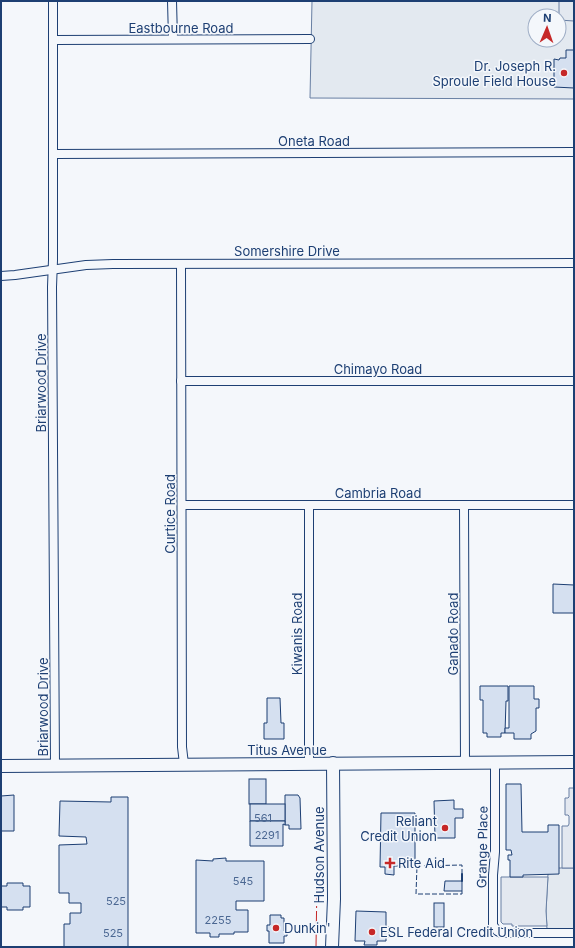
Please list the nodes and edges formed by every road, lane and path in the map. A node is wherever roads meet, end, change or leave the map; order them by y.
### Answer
1 (53, 1) edge
2 (172, 1) edge
3 (310, 39) dead end
4 (53, 40) junction
5 (172, 40) junction
6 (574, 152) edge
7 (53, 154) junction
8 (574, 263) edge
9 (181, 264) junction
10 (52, 270) junction
11 (1, 276) edge
12 (181, 381) junction
13 (574, 381) edge
14 (182, 505) junction
15 (309, 505) junction
16 (464, 505) junction
17 (574, 505) edge
18 (465, 762) junction
19 (495, 762) junction
20 (574, 762) edge
21 (334, 763) junction
22 (184, 764) junction
23 (309, 764) junction
24 (55, 765) junction
25 (1, 766) edge
26 (574, 933) edge
27 (332, 947) edge

1 - 4 street, Briarwood Drive
2 - 5 street
3 - 5 street, Eastbourne Road
4 - 5 street, Eastbourne Road
4 - 7 street, Briarwood Drive
6 - 7 street, Oneta Road
7 - 10 street, Briarwood Drive
8 - 9 street, Somershire Drive
9 - 10 street, Somershire Drive
9 - 12 street, Curtice Road
10 - 11 street, Somershire Drive
10 - 24 street, Briarwood Drive
12 - 13 street, Chimayo Road
12 - 14 street, Curtice Road
14 - 15 street, Cambria Road
14 - 22 street, Curtice Road
15 - 16 street, Cambria Road
15 - 23 street, Kiwanis Road
16 - 17 street, Cambria Road
16 - 18 street, Ganado Road
18 - 19 main road, Titus Avenue
18 - 21 main road, Titus Avenue
19 - 20 main road, Titus Avenue
19 - 26 street, Grange Place
21 - 23 main road, Titus Avenue
21 - 27 main road, Hudson Avenue
22 - 23 main road, Titus Avenue
22 - 24 main road, Titus Avenue
24 - 25 main road, Titus Avenue

